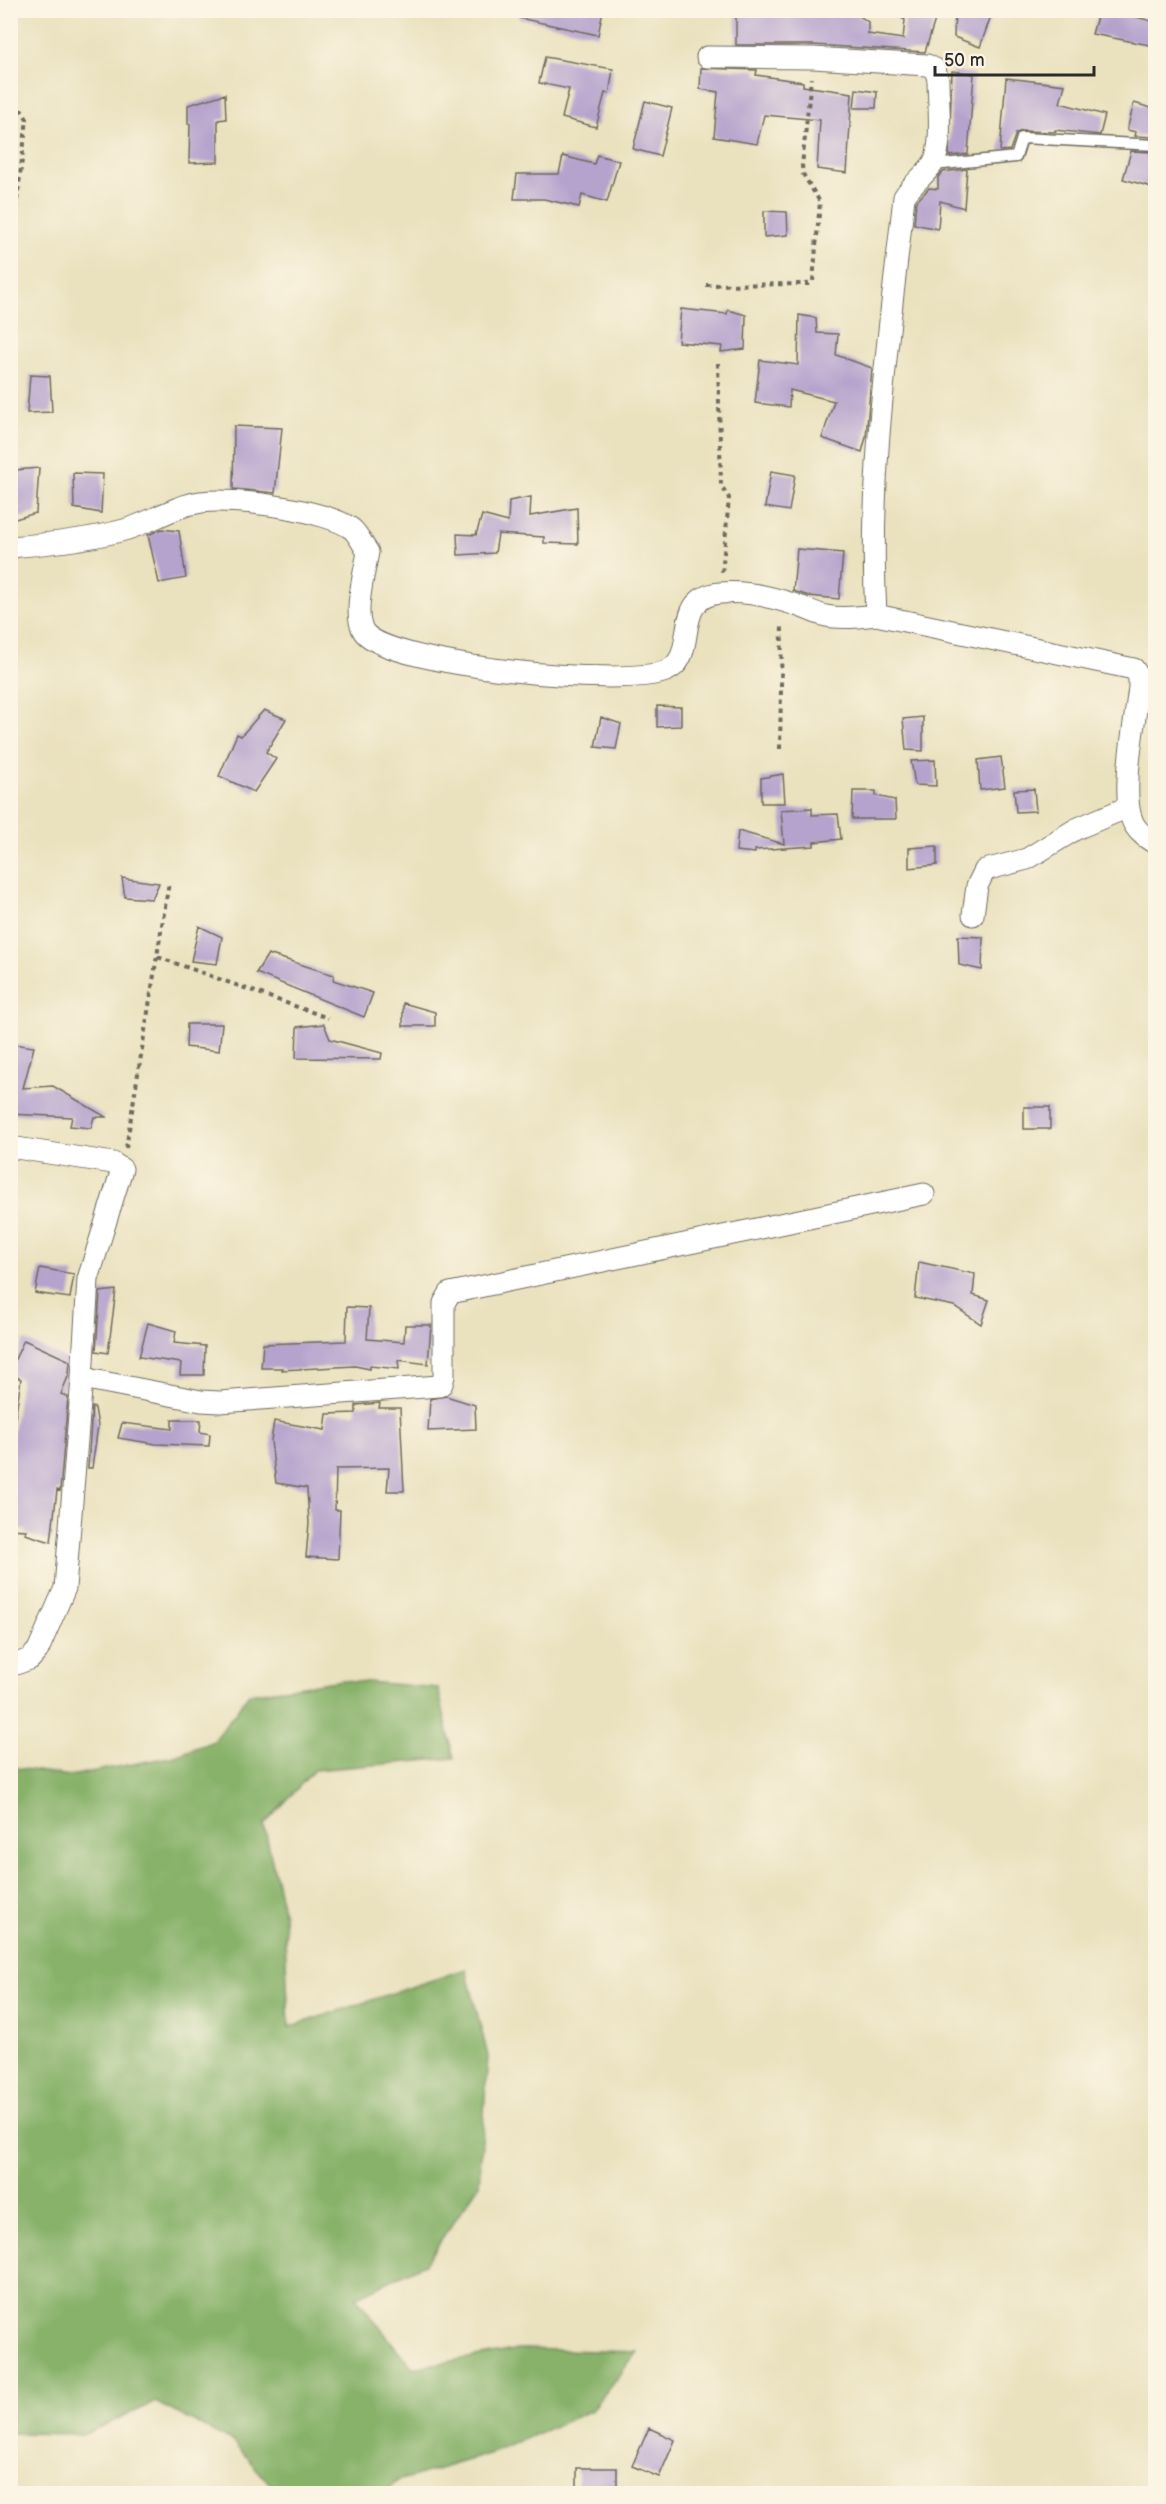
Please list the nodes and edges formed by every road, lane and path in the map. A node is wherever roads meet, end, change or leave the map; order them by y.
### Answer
1 (707, 57) dead end
2 (813, 58) junction
3 (10, 109) edge
4 (1155, 144) edge
5 (933, 165) junction
6 (10, 257) edge
7 (706, 285) dead end
8 (718, 363) dead end
9 (10, 547) edge
10 (719, 593) junction
11 (783, 601) junction
12 (876, 615) junction
13 (780, 749) dead end
14 (1128, 807) junction
15 (1155, 844) edge
16 (169, 882) dead end
17 (973, 915) dead end
18 (158, 957) junction
19 (328, 1018) dead end
20 (10, 1147) edge
21 (122, 1169) junction
22 (924, 1194) dead end
23 (82, 1378) junction
24 (10, 1666) edge

1 - 2 street
2 - 5 street
2 - 7 path
3 - 6 path
4 - 5 lane
5 - 12 street
8 - 10 path
9 - 10 street
10 - 11 street
11 - 12 street
11 - 13 path
12 - 14 street
14 - 15 street
14 - 17 street
16 - 18 path
18 - 19 path
18 - 21 path
20 - 21 street
21 - 23 street
22 - 23 street
23 - 24 street

